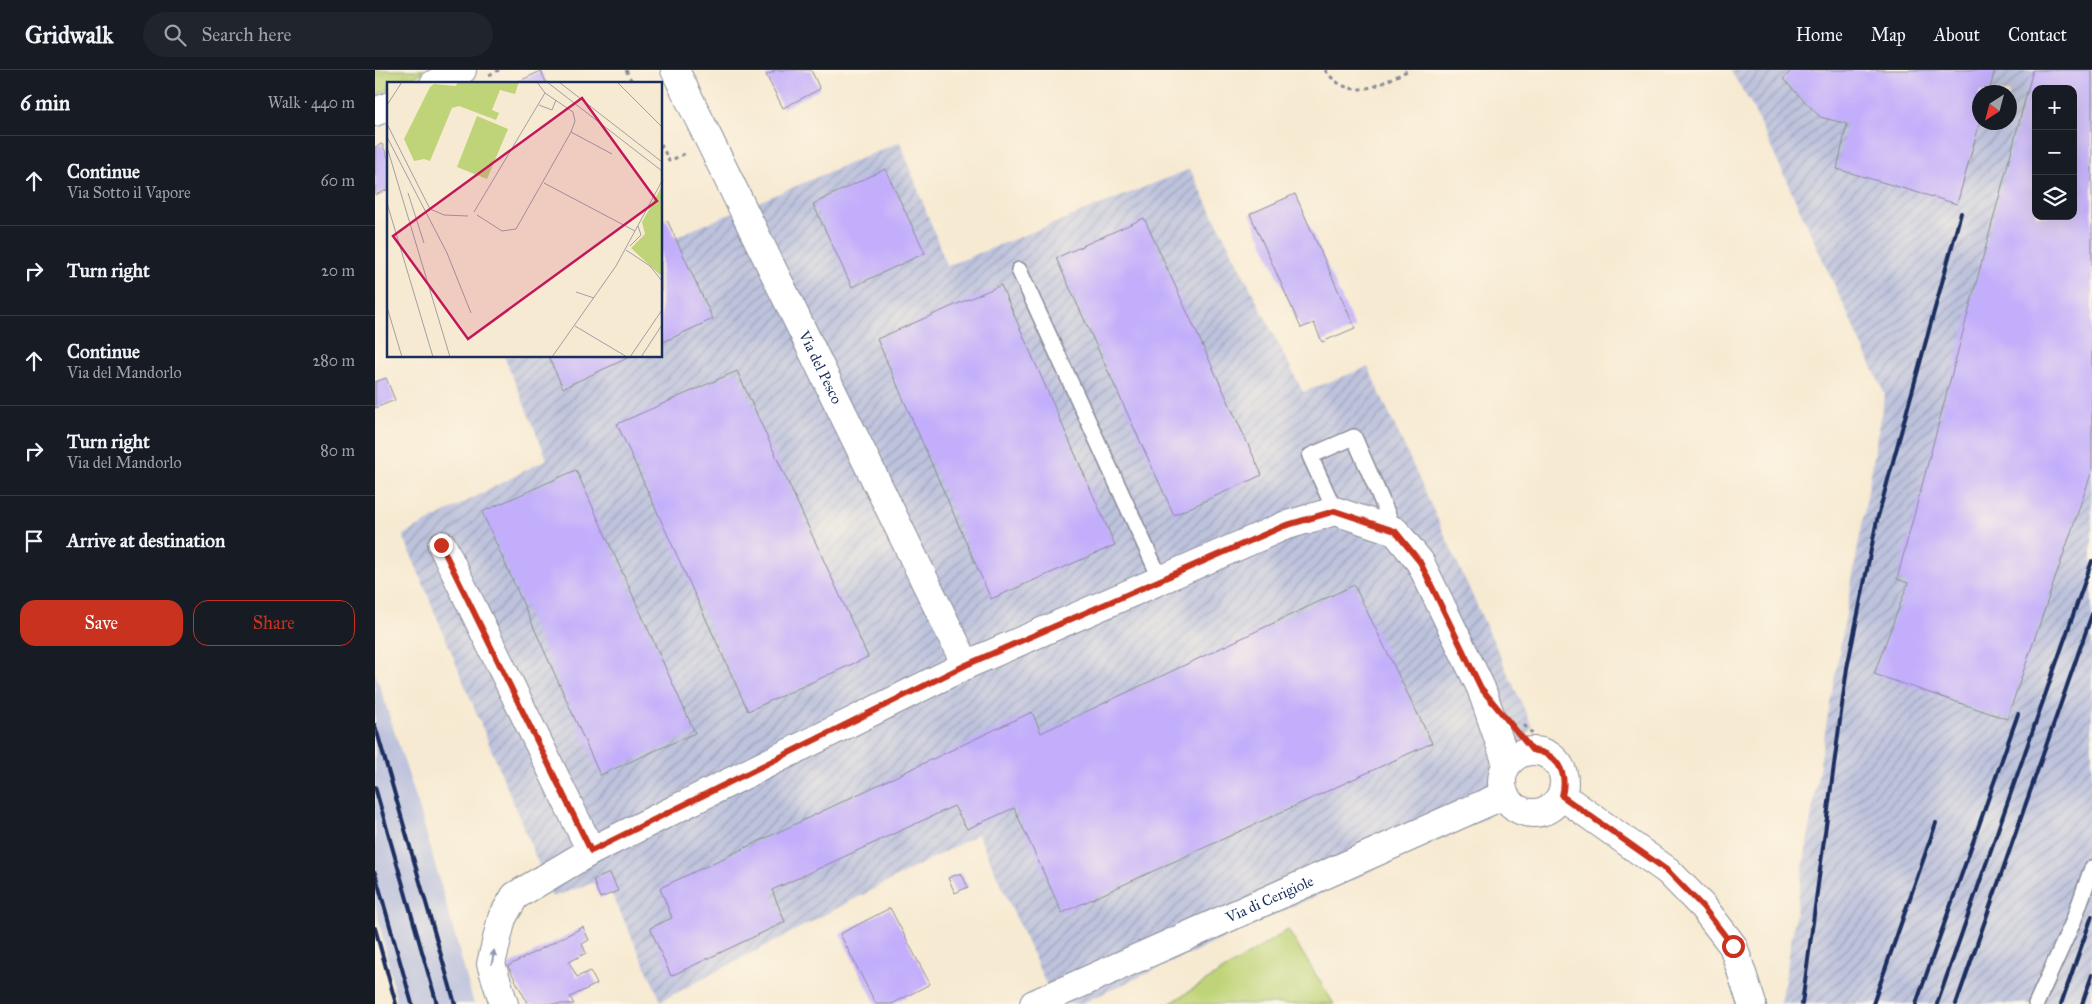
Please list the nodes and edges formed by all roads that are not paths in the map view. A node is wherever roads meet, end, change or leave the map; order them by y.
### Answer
1 (462, 70) edge
2 (675, 70) edge
3 (438, 82) edge
4 (387, 107) edge
5 (375, 112) edge
6 (1019, 270) dead end
7 (1335, 511) junction
8 (1395, 531) junction
9 (441, 545) dead end
10 (1161, 580) junction
11 (966, 665) junction
12 (1481, 688) junction
13 (1532, 750) junction
14 (1507, 764) junction
15 (1505, 795) junction
16 (1562, 796) junction
17 (591, 851) junction
18 (2092, 868) edge
19 (504, 1004) edge
20 (1034, 1004) edge
21 (1752, 1004) edge
22 (2036, 1004) edge

1 - 3 street
2 - 11 street, Via del Pesco
4 - 5 street
6 - 10 lane
7 - 8 street
7 - 8 lane
7 - 10 street
8 - 12 street
9 - 17 street
10 - 11 street
11 - 17 street
12 - 13 street
12 - 14 street
13 - 14 street
13 - 16 street
14 - 15 street
15 - 16 street
15 - 20 street, Via di Cerigiole
16 - 21 street
19 -> 17 street
18 - 22 lane

